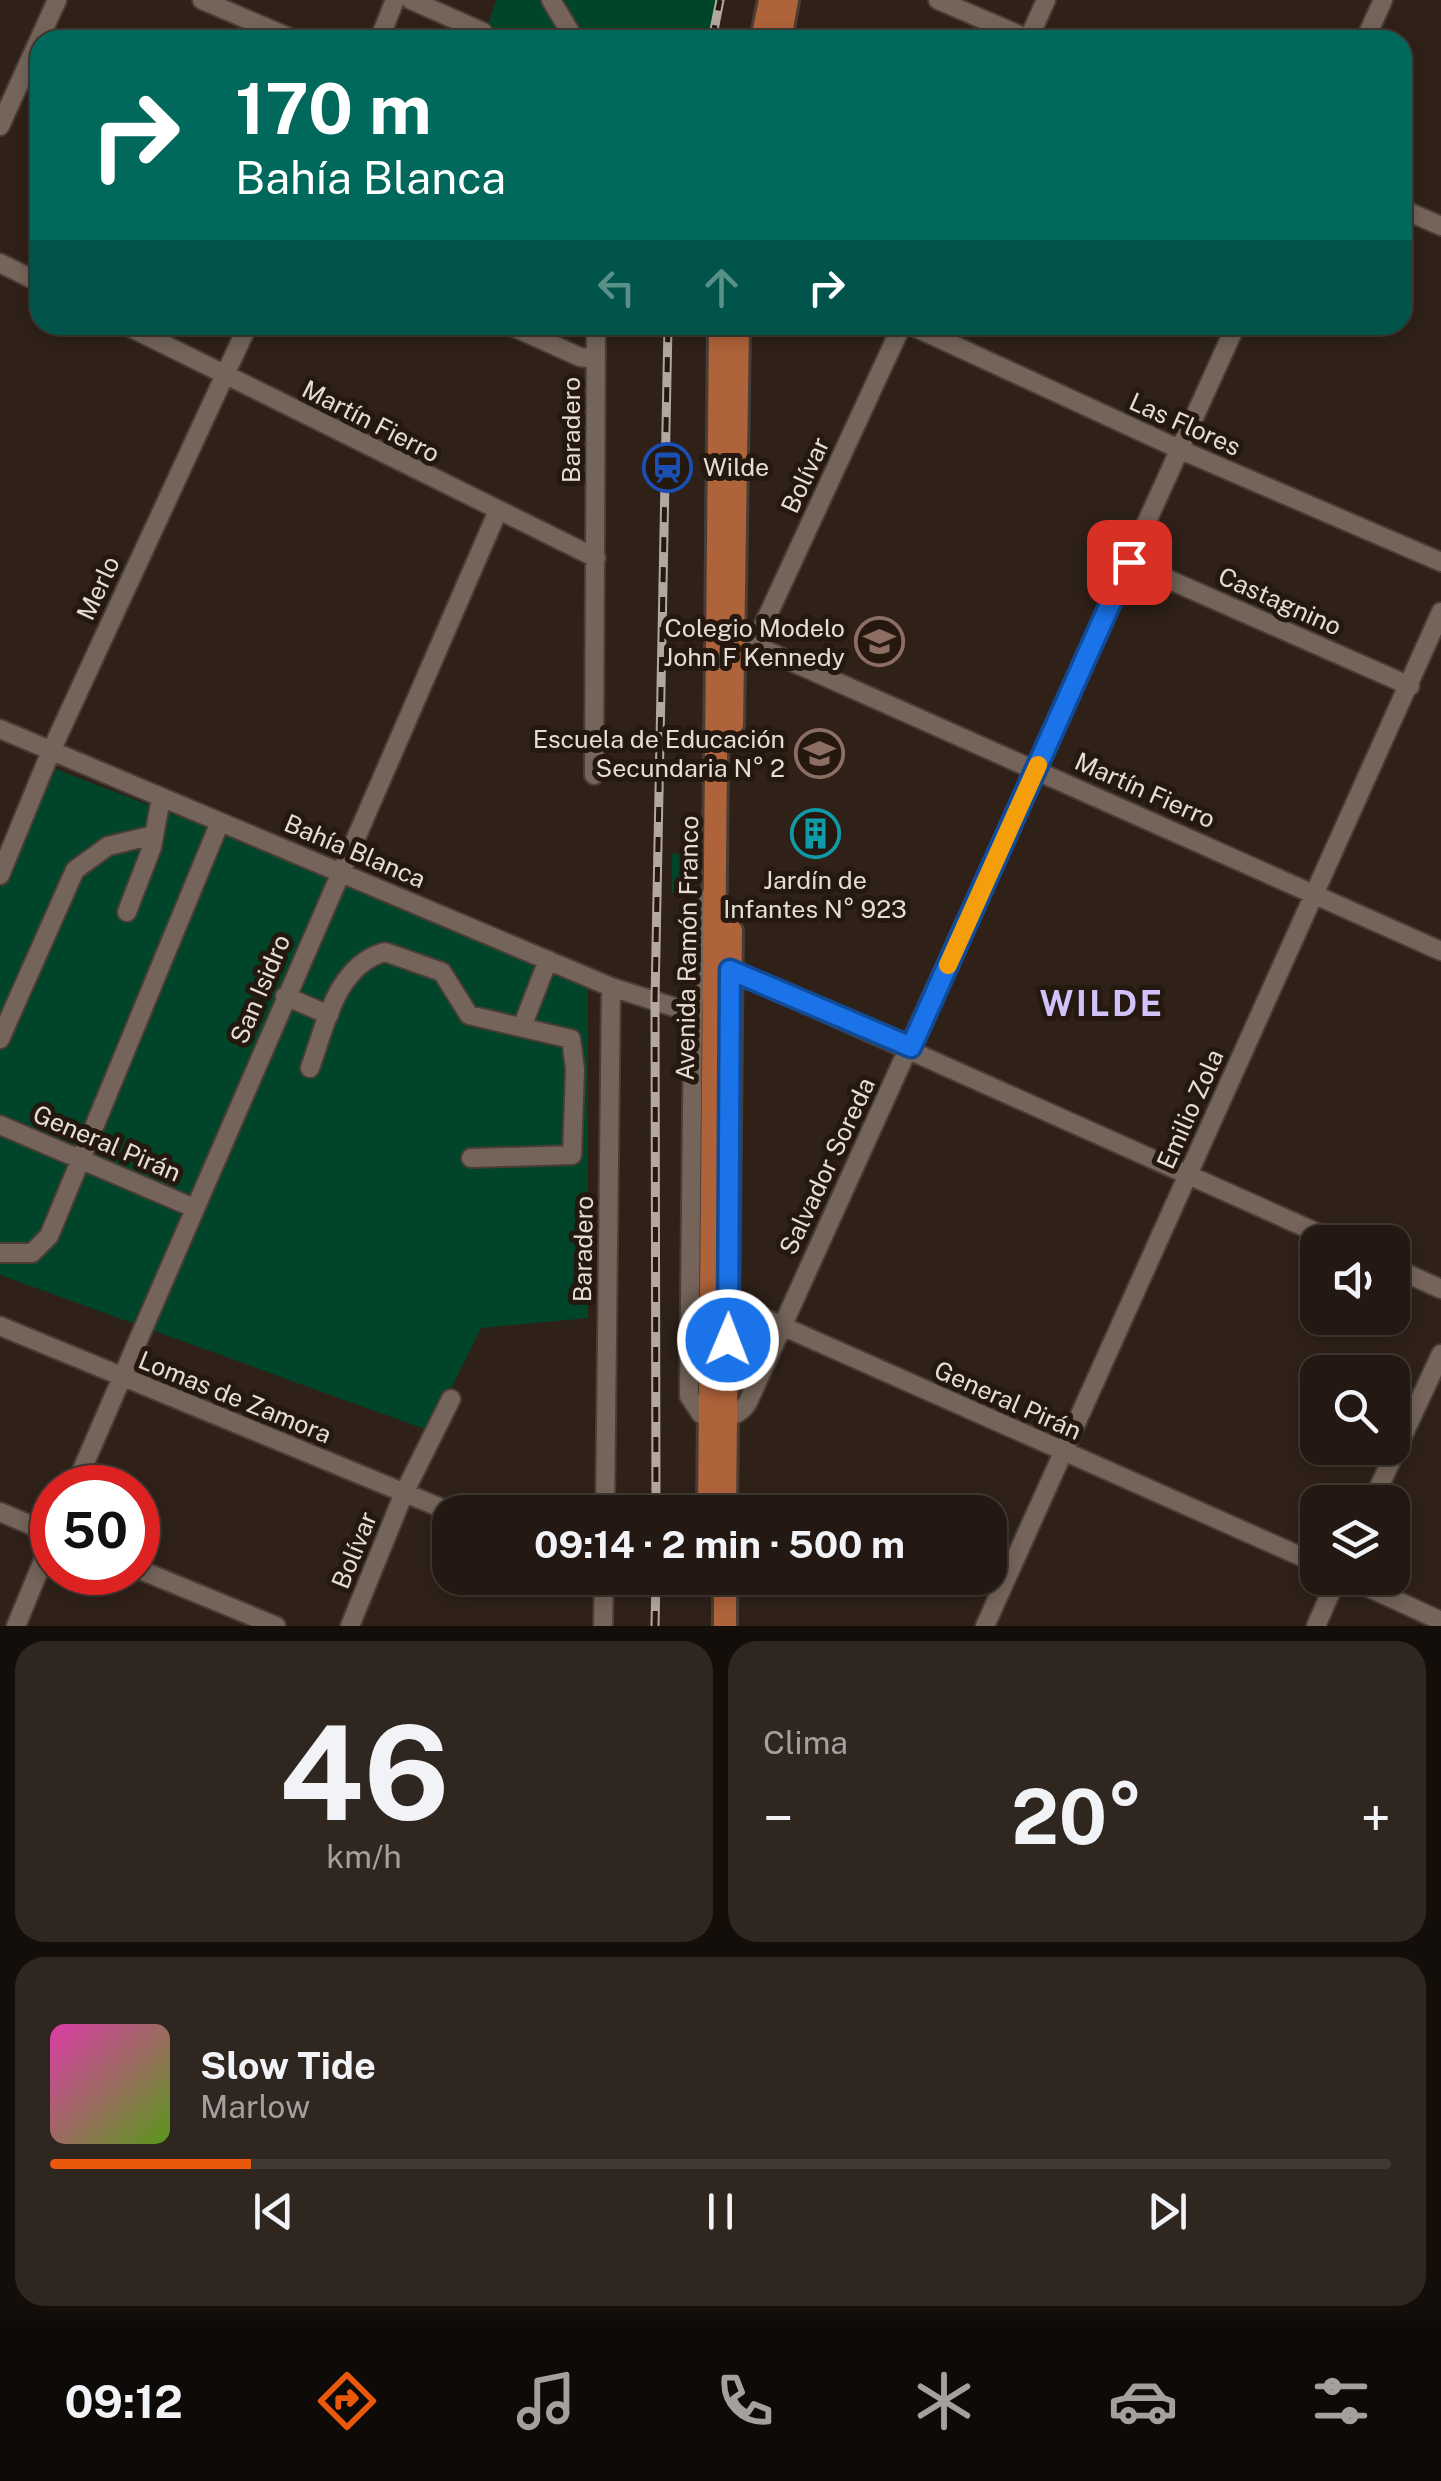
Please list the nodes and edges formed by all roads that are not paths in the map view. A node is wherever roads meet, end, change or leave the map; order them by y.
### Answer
1 (58, 0) edge
2 (202, 0) edge
3 (395, 0) edge
4 (411, 0) edge
5 (551, 0) edge
6 (770, 0) edge
7 (787, 0) edge
8 (938, 0) edge
9 (1046, 0) edge
10 (1383, 0) edge
11 (44, 30) edge
12 (271, 30) edge
13 (382, 30) edge
14 (478, 30) edge
15 (568, 30) edge
16 (764, 30) edge
17 (782, 30) edge
18 (1007, 30) edge
19 (1034, 30) edge
20 (1369, 30) edge
21 (30, 61) edge
22 (0, 126) edge
23 (1412, 214) edge
24 (1441, 226) edge
25 (0, 263) edge
26 (30, 278) edge
27 (145, 335) edge
28 (243, 335) edge
29 (532, 335) edge
30 (596, 335) edge
31 (720, 335) edge
32 (738, 335) edge
33 (897, 335) edge
34 (932, 335) edge
35 (1232, 335) edge
36 (596, 359) junction
37 (224, 374) junction
38 (1181, 450) junction
39 (497, 513) junction
40 (596, 558) junction
41 (1129, 562) junction
42 (1441, 562) edge
43 (1441, 612) edge
44 (734, 639) junction
45 (1410, 686) junction
46 (0, 729) edge
47 (51, 751) junction
48 (1036, 769) junction
49 (594, 776) dead end
50 (162, 798) junction
51 (220, 822) junction
52 (154, 835) junction
53 (338, 870) junction
54 (0, 876) edge
55 (716, 885) junction
56 (1315, 894) junction
57 (127, 912) dead end
58 (1441, 951) edge
59 (548, 960) junction
60 (730, 970) junction
61 (611, 987) junction
62 (285, 996) junction
63 (693, 1013) junction
64 (329, 1015) junction
65 (522, 1027) junction
66 (0, 1039) edge
67 (911, 1047) junction
68 (310, 1068) dead end
69 (0, 1124) edge
70 (79, 1158) junction
71 (470, 1158) dead end
72 (1188, 1175) junction
73 (194, 1208) junction
74 (1300, 1225) edge
75 (0, 1253) edge
76 (692, 1267) junction
77 (1410, 1275) edge
78 (1441, 1289) edge
79 (719, 1298) junction
80 (780, 1325) junction
81 (0, 1326) edge
82 (1441, 1354) edge
83 (120, 1377) junction
84 (451, 1399) dead end
85 (718, 1417) junction
86 (1064, 1454) junction
87 (84, 1465) edge
88 (1380, 1485) edge
89 (404, 1493) junction
90 (604, 1495) edge
91 (711, 1495) edge
92 (724, 1495) edge
93 (432, 1504) edge
94 (0, 1512) edge
95 (30, 1526) edge
96 (1300, 1556) edge
97 (160, 1578) edge
98 (30, 1591) edge
99 (604, 1595) edge
100 (709, 1595) edge
101 (725, 1595) edge
102 (1330, 1595) edge
103 (1385, 1595) edge
104 (1441, 1621) edge
105 (16, 1626) edge
106 (276, 1626) edge
107 (350, 1626) edge
108 (603, 1626) edge
109 (710, 1626) edge
110 (725, 1626) edge
111 (985, 1626) edge
112 (1316, 1626) edge

1 - 11 street
2 - 12 street
3 - 13 street
4 - 14 street
5 - 15 street
6 - 16 main road
7 - 17 main road
8 - 18 street
9 - 19 street
10 - 20 street
21 - 22 street
23 - 24 street
25 - 26 street
27 - 37 street, Martín Fierro
28 - 37 street, Merlo
29 - 36 street
30 - 36 street, Baradero
31 - 44 main road, Avenida Ramón Franco
32 - 44 main road, Avenida Ramón Franco
33 - 44 street, Bolívar
34 - 38 street, Las Flores
35 - 38 street, Salvador Soreda
36 - 40 street, Baradero
37 - 39 street, Martín Fierro
37 - 47 street, Merlo
38 - 41 street, Salvador Soreda
38 - 42 street, Las Flores
39 - 40 street, Martín Fierro
39 - 53 street, San Isidro
40 - 49 street, Baradero
41 - 45 street, Castagnino
41 - 48 street, Salvador Soreda
43 - 45 street, Emilio Zola
44 - 48 street, Martín Fierro
44 - 55 main road, Avenida Ramón Franco
44 - 60 main road, Avenida Ramón Franco
45 - 56 street, Emilio Zola
46 - 47 street, Bahía Blanca
47 - 50 street, Bahía Blanca
47 - 54 street, Merlo
48 - 56 street, Martín Fierro
48 - 67 street, Salvador Soreda
50 - 51 street, Bahía Blanca
50 - 52 street
51 - 53 street, Bahía Blanca
51 - 70 street
52 - 57 street
52 - 66 street
53 - 59 street, Bahía Blanca
53 - 62 street, San Isidro
55 - 63 street
55 - 79 main road, Avenida Ramón Franco
56 - 58 street, Martín Fierro
56 - 72 street, Emilio Zola
59 - 61 street, Bahía Blanca
59 - 65 street
60 - 67 street
60 - 79 main road, Avenida Ramón Franco
61 - 63 street, Bahía Blanca
61 - 90 street, Baradero
62 - 64 street
62 - 73 street, San Isidro
63 - 76 street
64 - 65 street
64 - 68 street
65 - 71 street
67 - 72 street
67 - 80 street, Salvador Soreda
69 - 70 street, General Pirán
70 - 73 street, General Pirán
70 - 75 street
72 - 74 street
72 - 86 street, Emilio Zola
73 - 83 street, San Isidro
76 - 79 street
76 - 85 street
77 - 78 street
79 - 80 street, General Pirán
79 - 85 main road, Avenida Ramón Franco
80 - 85 street, Salvador Soreda
80 - 86 street, General Pirán
81 - 83 street, Lomas de Zamora
82 - 88 street
83 - 87 street, San Isidro
83 - 89 street, Lomas de Zamora
84 - 89 street, Bolívar
85 - 91 main road, Avenida Ramón Franco
85 - 92 main road, Avenida Ramón Franco
86 - 96 street, General Pirán
86 - 111 street, Emilio Zola
89 - 93 street, Lomas de Zamora
89 - 107 street, Bolívar
94 - 95 street
97 - 106 street
98 - 105 street
99 - 108 street
100 - 109 main road
101 - 110 main road
102 - 112 street
103 - 104 street

